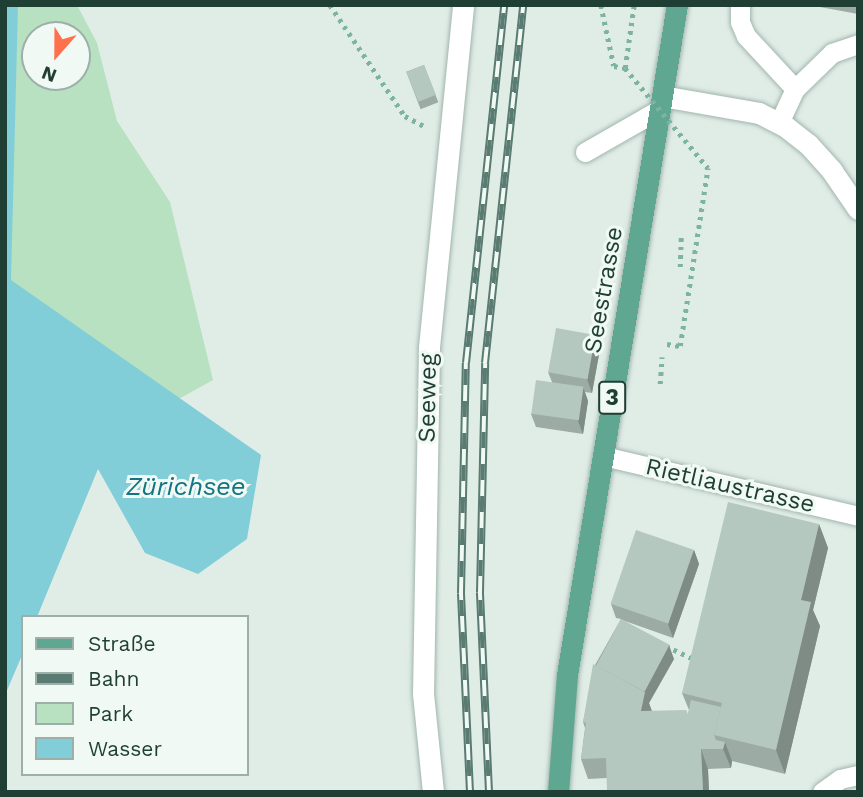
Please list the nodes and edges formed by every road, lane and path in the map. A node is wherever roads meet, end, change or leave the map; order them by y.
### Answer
1 (330, 5) edge
2 (463, 5) edge
3 (600, 5) edge
4 (634, 5) edge
5 (677, 5) edge
6 (740, 5) edge
7 (858, 44) edge
8 (625, 68) junction
9 (794, 89) junction
10 (661, 103) junction
11 (779, 123) junction
12 (450, 139) junction
13 (585, 152) dead end
14 (858, 209) edge
15 (681, 237) dead end
16 (680, 267) dead end
17 (667, 344) dead end
18 (662, 357) dead end
19 (660, 384) dead end
20 (603, 456) junction
21 (858, 516) edge
22 (659, 643) edge
23 (696, 645) edge
24 (692, 658) junction
25 (690, 668) edge
26 (858, 775) edge
27 (433, 792) edge
28 (558, 792) edge
29 (822, 792) edge

1 - 12 path
2 - 12 street, Seeweg
3 - 8 path, bridge
4 - 8 path
5 - 10 main road, Seestrasse / 3
6 - 9 lane
7 - 9 lane
8 - 17 path, bridge
9 - 11 lane
10 - 11 street
10 - 13 lane
10 - 20 main road, Seestrasse / 3
11 - 14 street
12 - 27 street, Seeweg
15 - 16 path
18 - 19 path
20 - 21 lane, Rietliaustrasse
20 - 28 main road, Seestrasse / 3
22 - 24 path
23 - 24 path
24 - 25 path
26 - 29 lane

